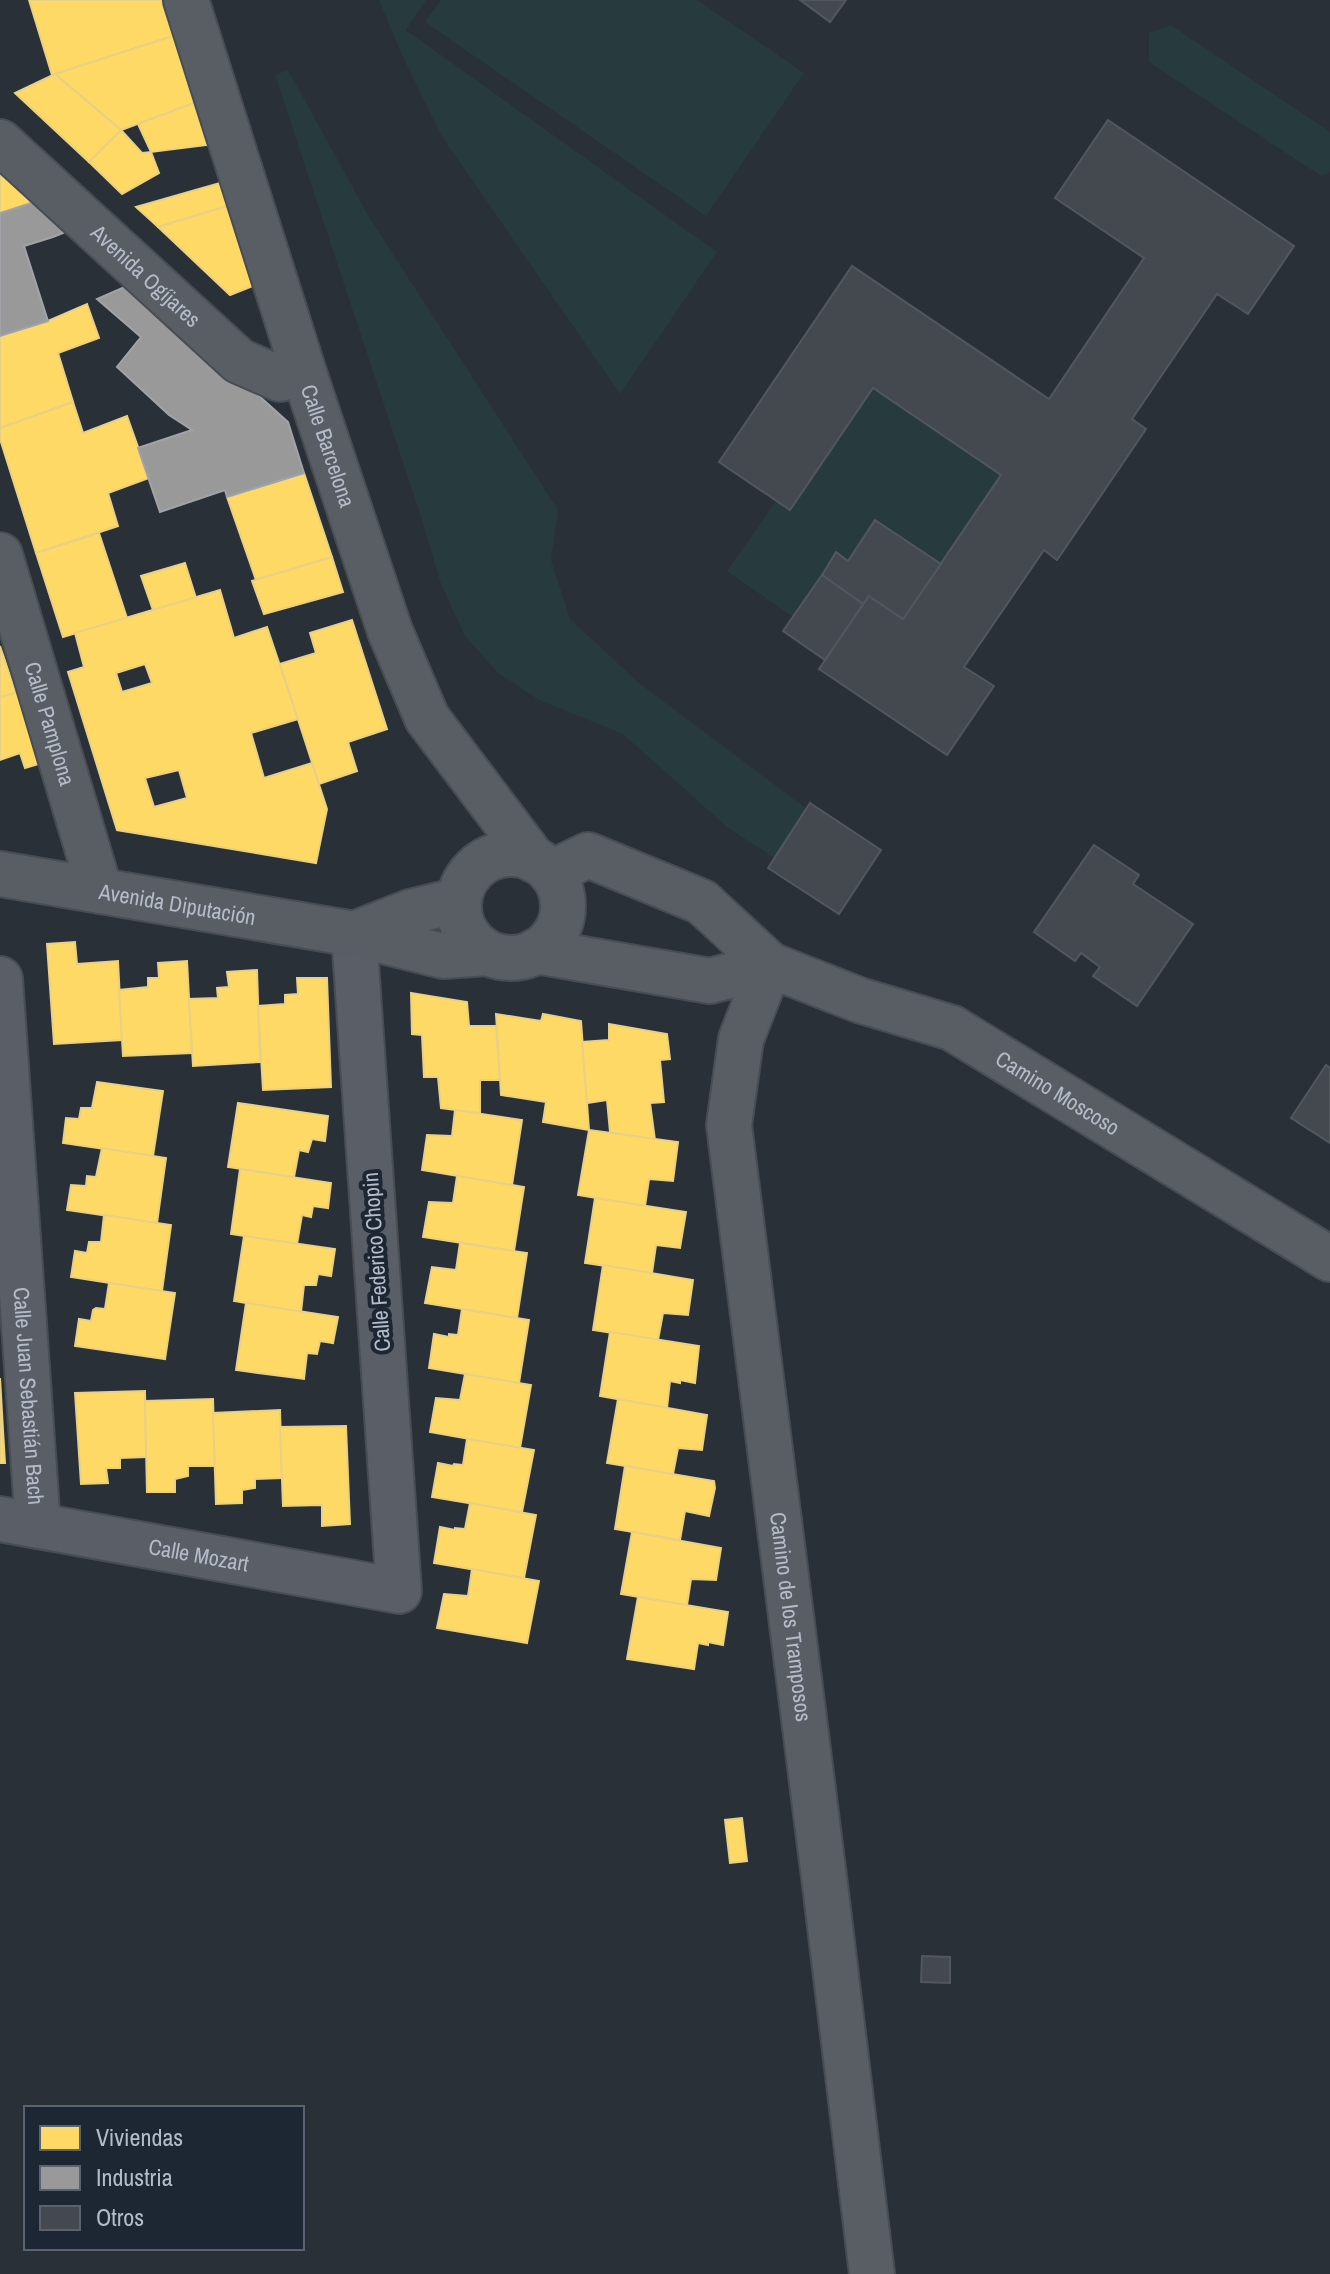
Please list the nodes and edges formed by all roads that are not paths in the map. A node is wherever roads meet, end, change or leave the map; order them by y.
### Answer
1 (186, 0) edge
2 (0, 142) edge
3 (304, 373) junction
4 (0, 555) edge
5 (542, 866) junction
6 (0, 874) edge
7 (100, 891) junction
8 (459, 900) junction
9 (354, 934) junction
10 (536, 951) junction
11 (488, 953) junction
12 (770, 965) junction
13 (0, 979) edge
14 (1330, 1259) edge
15 (19, 1523) edge
16 (399, 1591) joint
17 (872, 2274) edge

1 - 3 street, Calle Barcelona
2 - 3 street, Avenida Ogíjares
3 - 5 street, Calle Barcelona
4 - 7 street, Calle Pamplona
5 - 8 street
5 - 10 street
5 - 12 street, Camino Moscoso
6 - 7 street, Avenida Diputación
7 - 9 street, Avenida Diputación
8 - 9 street
8 - 11 street
9 - 11 street, Avenida Diputación
9 - 16 street, Calle Federico Chopin
10 - 11 street
10 - 12 street
12 - 14 street, Camino Moscoso
12 - 17 street, Camino de los Tramposos
13 - 15 street, Calle Juan Sebastián Bach
15 - 16 street, Calle Mozart

